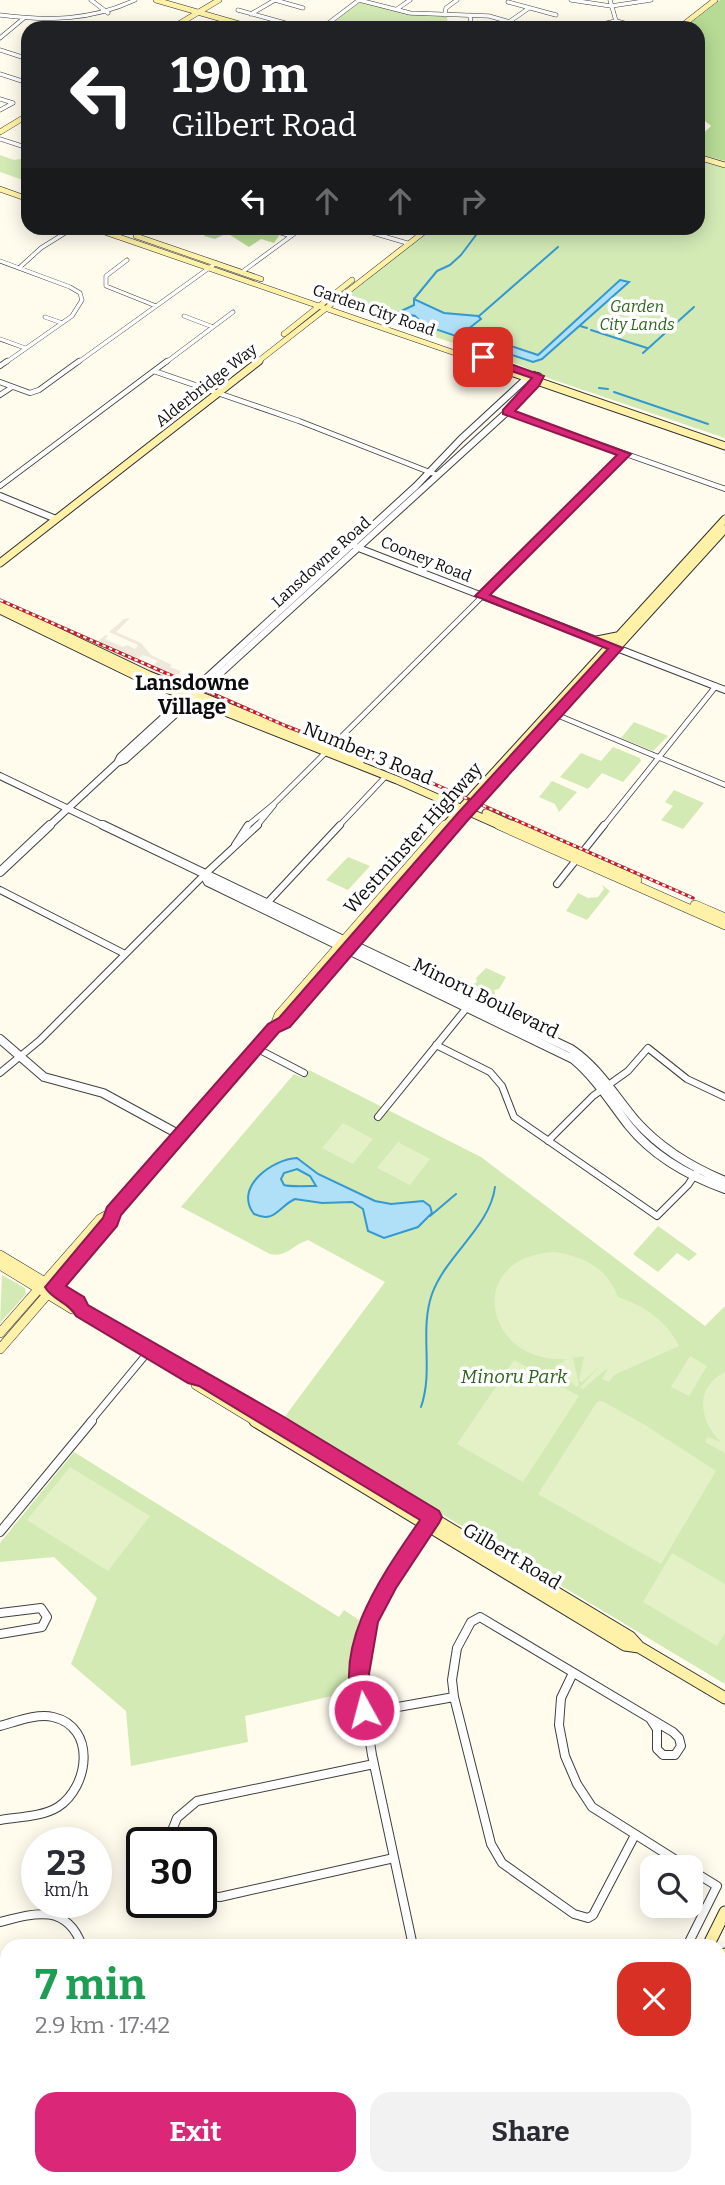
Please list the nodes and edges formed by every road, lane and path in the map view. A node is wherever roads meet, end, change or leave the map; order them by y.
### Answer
1 (91, 0) edge
2 (135, 0) edge
3 (156, 0) edge
4 (219, 0) edge
5 (275, 0) edge
6 (359, 0) edge
7 (410, 0) edge
8 (457, 0) edge
9 (570, 0) edge
10 (651, 0) edge
11 (708, 0) edge
12 (715, 0) edge
13 (508, 2) dead end
14 (611, 3) edge
15 (303, 8) dead end
16 (529, 8) junction
17 (397, 9) junction
18 (238, 10) dead end
19 (198, 12) junction
20 (108, 13) junction
21 (251, 14) junction
22 (445, 15) junction
23 (470, 15) junction
24 (556, 15) dead end
25 (0, 16) edge
26 (24, 18) junction
27 (183, 21) edge
28 (229, 21) edge
29 (277, 21) edge
30 (331, 21) edge
31 (470, 21) edge
32 (503, 21) edge
33 (510, 21) edge
34 (617, 21) edge
35 (681, 21) edge
36 (688, 21) edge
37 (0, 38) edge
38 (0, 50) edge
39 (21, 57) edge
40 (1, 75) edge
41 (21, 81) edge
42 (0, 99) edge
43 (0, 110) edge
44 (21, 119) edge
45 (0, 132) edge
46 (0, 139) edge
47 (21, 146) edge
48 (705, 159) edge
49 (725, 165) edge
50 (0, 189) edge
51 (0, 195) edge
52 (21, 196) edge
53 (21, 202) edge
54 (62, 235) edge
55 (113, 235) edge
56 (132, 235) edge
57 (288, 235) edge
58 (380, 235) edge
59 (412, 235) edge
60 (417, 235) edge
61 (291, 236) joint
62 (405, 242) junction
63 (127, 260) dead end
64 (0, 261) edge
65 (216, 263) junction
66 (19, 268) junction
67 (209, 268) junction
68 (243, 276) junction
69 (325, 304) junction
70 (156, 306) junction
71 (233, 312) dead end
72 (339, 312) junction
73 (313, 314) junction
74 (184, 316) dead end
75 (45, 317) dead end
76 (62, 323) junction
77 (213, 327) junction
78 (0, 339) edge
79 (25, 348) junction
80 (0, 366) edge
81 (154, 370) junction
82 (534, 378) junction
83 (0, 382) edge
84 (12, 387) junction
85 (214, 393) junction
86 (0, 395) edge
87 (507, 412) junction
88 (725, 443) edge
89 (625, 454) junction
90 (435, 472) junction
91 (0, 486) edge
92 (725, 489) edge
93 (0, 496) edge
94 (53, 518) junction
95 (725, 519) edge
96 (725, 529) edge
97 (355, 546) junction
98 (0, 556) edge
99 (0, 563) edge
100 (481, 596) junction
101 (0, 604) edge
102 (0, 610) edge
103 (619, 635) junction
104 (597, 640) junction
105 (613, 646) junction
106 (716, 686) junction
107 (725, 690) edge
108 (191, 695) junction
109 (557, 715) junction
110 (327, 750) junction
111 (658, 757) junction
112 (0, 776) edge
113 (386, 776) junction
114 (725, 785) edge
115 (467, 807) junction
116 (67, 809) junction
117 (578, 857) junction
118 (0, 872) edge
119 (204, 875) junction
120 (557, 884) dead end
121 (0, 890) edge
122 (268, 902) junction
123 (725, 918) edge
124 (725, 925) edge
125 (347, 945) junction
126 (125, 954) junction
127 (470, 1004) junction
128 (274, 1028) junction
129 (0, 1039) edge
130 (436, 1045) junction
131 (256, 1048) junction
132 (20, 1058) junction
133 (0, 1073) edge
134 (304, 1073) dead end
135 (607, 1087) junction
136 (725, 1097) edge
137 (378, 1117) dead end
138 (180, 1135) junction
139 (548, 1140) junction
140 (696, 1173) junction
141 (725, 1181) edge
142 (725, 1189) edge
143 (0, 1255) edge
144 (0, 1265) edge
145 (46, 1288) junction
146 (0, 1333) edge
147 (0, 1349) edge
148 (149, 1351) junction
149 (430, 1521) junction
150 (0, 1532) edge
151 (0, 1614) edge
152 (0, 1634) edge
153 (573, 1673) junction
154 (454, 1697) junction
155 (725, 1698) edge
156 (364, 1713) junction
157 (651, 1720) junction
158 (0, 1726) edge
159 (374, 1764) junction
160 (0, 1820) edge
161 (173, 1827) edge
162 (635, 1835) junction
163 (667, 1855) edge
164 (394, 1858) junction
165 (703, 1877) edge
166 (217, 1897) edge
167 (725, 1912) edge
168 (703, 1915) edge
169 (701, 1918) edge
170 (0, 1922) edge
171 (81, 1939) edge
172 (411, 1939) edge
173 (691, 1939) edge
174 (712, 1939) edge

1 - 20 street
2 - 20 street
3 - 19 main road
4 - 19 main road
5 - 15 street
5 - 21 street
6 - 17 street
6 - 30 street
7 - 17 street
8 - 22 street
9 - 14 street
10 - 14 street
11 - 35 main road
12 - 36 main road
13 - 16 street
14 - 34 street
16 - 24 street
16 - 33 street
17 - 22 street
18 - 21 street
19 - 27 main road
19 - 28 main road
20 - 26 street
21 - 29 street
22 - 23 street
23 - 31 street
23 - 32 street
25 - 26 street
26 - 37 street
38 - 39 street
40 - 41 street
42 - 43 street
44 - 45 main road
46 - 47 street
48 - 49 main road
50 - 52 main road
51 - 53 main road
54 - 66 street
55 - 67 main road, Garden City Road
56 - 65 main road, Garden City Road
57 - 61 street
58 - 62 street
59 - 62 main road, Alderbridge Way
60 - 62 main road, Alderbridge Way
61 - 68 street
62 - 69 main road, Alderbridge Way
62 - 69 main road, Alderbridge Way
63 - 70 street
64 - 66 street
65 - 67 street
65 - 68 main road, Garden City Road
66 - 76 street
67 - 68 main road, Garden City Road
67 - 70 street
68 - 69 main road, Garden City Road
68 - 73 main road
69 - 72 main road, Garden City Road
69 - 73 main road, Alderbridge Way
69 - 82 main road, Garden City Road
70 - 84 street
71 - 77 street
72 - 73 main road
72 - 82 main road, Garden City Road
73 - 85 main road, Alderbridge Way
74 - 77 street
75 - 76 street
76 - 79 street
77 - 81 street
78 - 79 street
79 - 80 street
81 - 85 street
81 - 91 street
82 - 87 street, Lansdowne Road
82 - 88 main road, Garden City Road
82 - 90 street, Lansdowne Road
83 - 84 street
84 - 86 street
85 - 90 street
85 - 94 main road, Alderbridge Way
87 - 89 street
87 - 90 street, Lansdowne Road
89 - 92 street
89 - 100 street
90 - 97 street, Lansdowne Road
93 - 94 street
94 - 98 main road, Alderbridge Way
94 - 99 main road, Alderbridge Way
95 - 103 main road, Westminster Highway
96 - 105 main road, Westminster Highway
97 - 100 street, Cooney Road
97 - 108 street, Lansdowne Road
100 - 104 street, Cooney Road
100 - 110 street
101 - 108 main road, Number 3 Road
102 - 108 main road, Number 3 Road
103 - 104 main road
103 - 105 main road, Westminster Highway
104 - 105 street, Cooney Road
105 - 106 street, Cooney Road
105 - 109 main road, Westminster Highway
105 - 115 main road, Westminster Highway
106 - 107 street, Cooney Road
106 - 111 street
108 - 110 main road, Number 3 Road
108 - 116 street, Lansdowne Road
109 - 111 street
109 - 115 main road, Westminster Highway
110 - 113 main road, Number 3 Road
110 - 115 main road, Number 3 Road
110 - 119 street
111 - 114 street
111 - 117 street
112 - 116 street, Minoru Boulevard
113 - 115 main road, Number 3 Road
113 - 122 street
115 - 117 main road, Number 3 Road
115 - 125 main road, Westminster Highway
116 - 118 street, Lansdowne Road
116 - 119 street, Minoru Boulevard
117 - 120 street
117 - 123 main road, Number 3 Road
117 - 124 main road, Number 3 Road
119 - 122 street, Minoru Boulevard
119 - 125 street, Minoru Boulevard
119 - 126 street
121 - 126 street
122 - 125 street, Minoru Boulevard
125 - 127 street, Minoru Boulevard
125 - 128 main road, Westminster Highway
125 - 128 main road, Westminster Highway
126 - 132 street
127 - 130 street
127 - 135 street, Minoru Boulevard
128 - 131 main road, Westminster Highway
129 - 132 street
130 - 137 street
130 - 139 street
131 - 134 street
131 - 138 main road, Westminster Highway
132 - 133 street
132 - 138 street
135 - 136 street
135 - 139 street
135 - 140 street, Minoru Boulevard
138 - 145 main road, Westminster Highway
139 - 140 street
140 - 141 street, Minoru Boulevard
140 - 142 street, Minoru Boulevard
143 - 145 main road, Gilbert Road
144 - 145 main road, Gilbert Road
145 - 146 main road, Westminster Highway
145 - 147 main road, Westminster Highway
145 - 148 main road, Gilbert Road
148 - 149 main road, Gilbert Road
148 - 150 street
149 - 155 main road, Gilbert Road
149 - 156 street
151 - 152 street
153 - 154 street
153 - 157 street
153 - 162 street
154 - 156 street
154 - 162 street
156 - 159 street
157 - 157 street
158 - 160 street
159 - 161 street
159 - 164 street
162 - 163 street
164 - 166 street
164 - 172 street
165 - 168 street
167 - 174 main road
169 - 173 street
170 - 171 street

